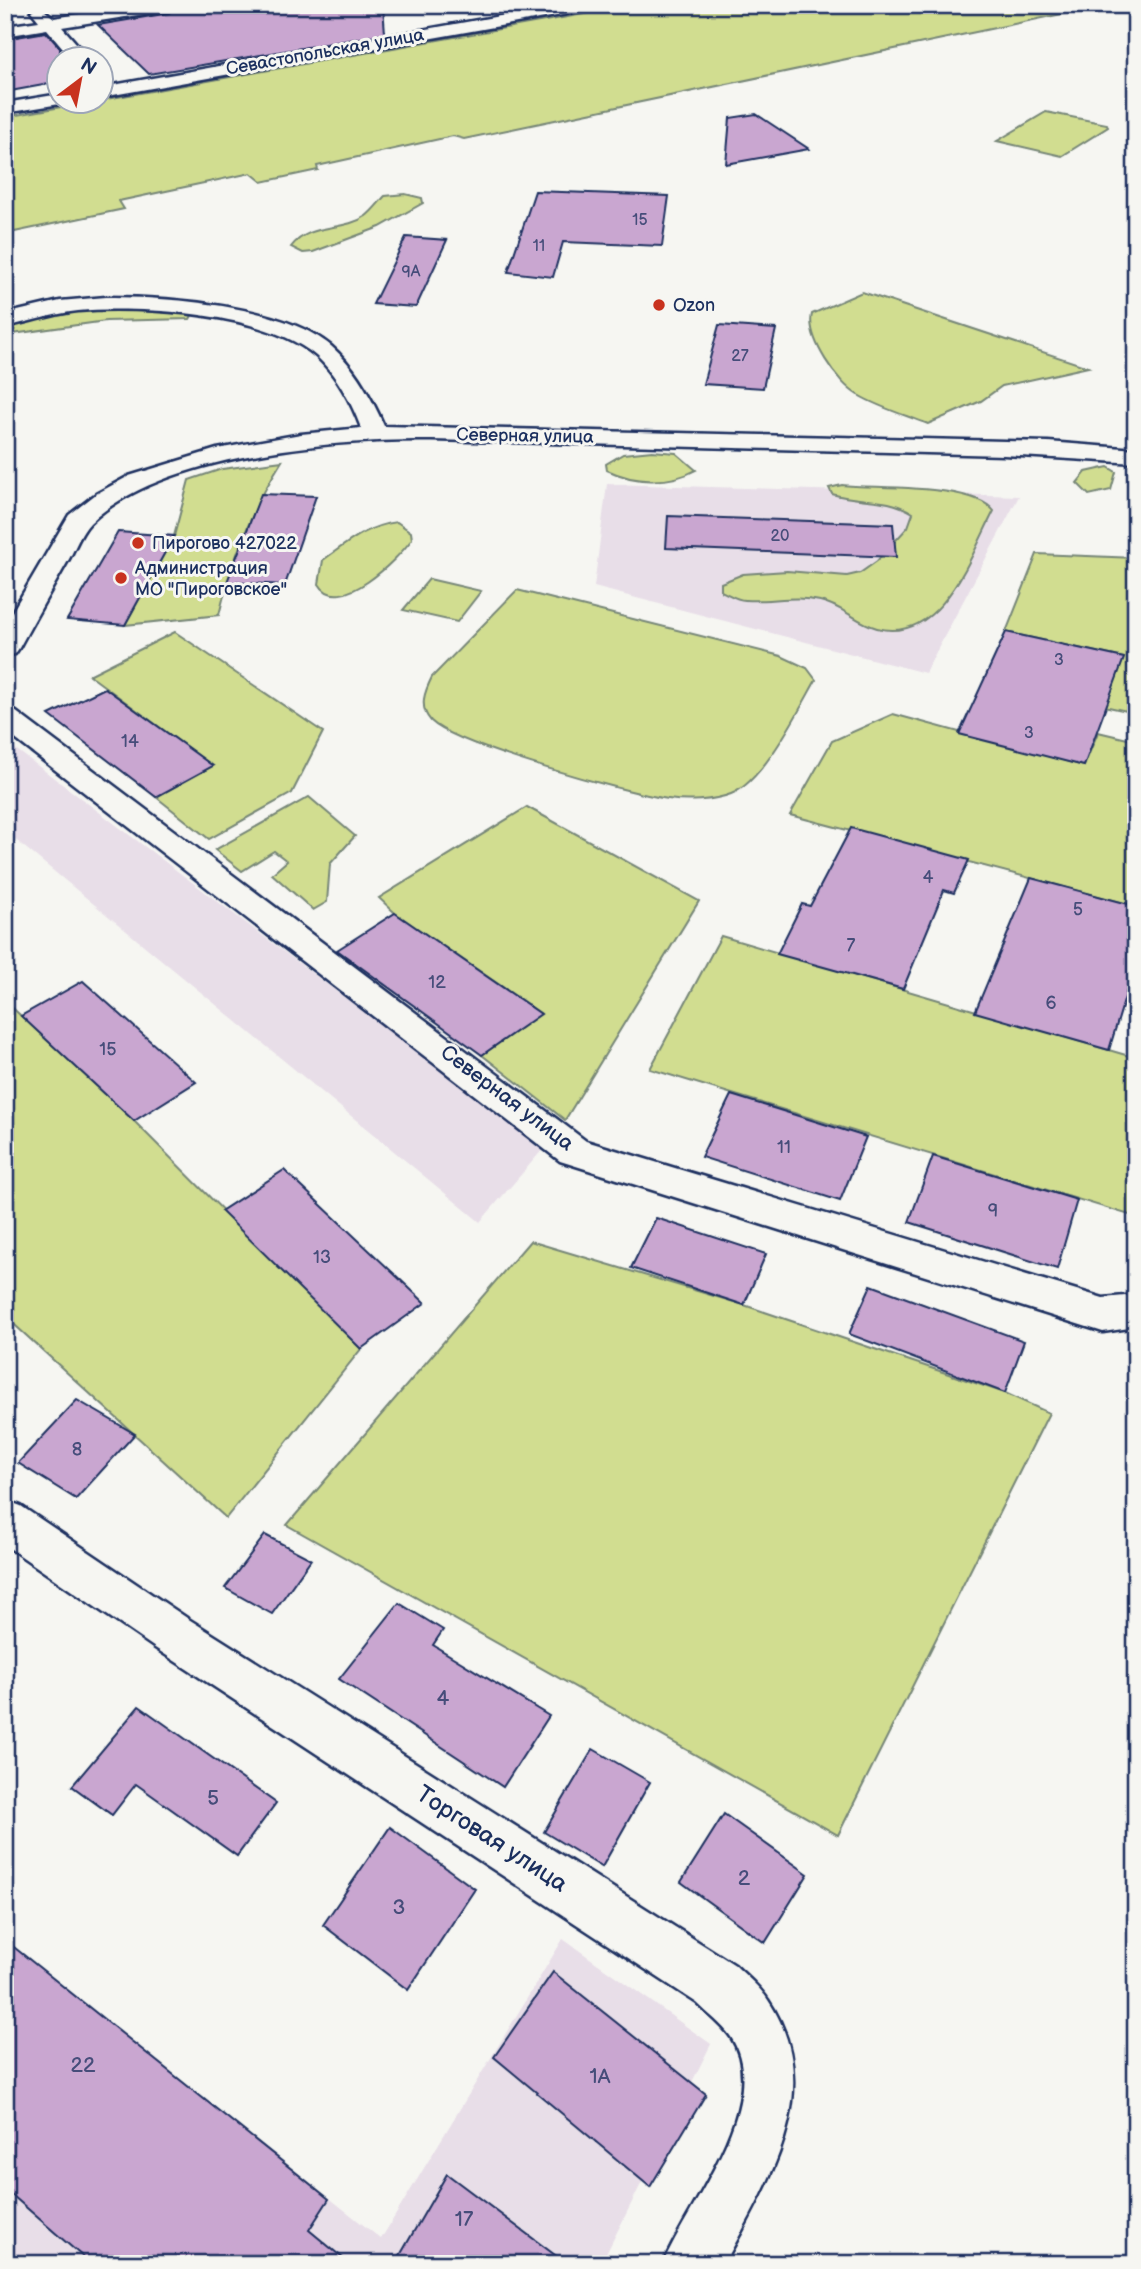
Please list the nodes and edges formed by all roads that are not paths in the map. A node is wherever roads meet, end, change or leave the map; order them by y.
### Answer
1 (33, 5) edge
2 (169, 5) edge
3 (590, 5) edge
4 (52, 24) junction
5 (5, 31) edge
6 (71, 46) edge
7 (116, 86) edge
8 (46, 101) edge
9 (5, 108) edge
10 (5, 321) edge
11 (375, 434) junction
12 (1136, 457) edge
13 (5, 648) edge
14 (5, 717) edge
15 (1136, 1311) edge
16 (5, 1520) edge
17 (692, 2264) edge

1 - 4 street
2 - 4 street
3 - 7 street, Севастопольская улица
4 - 5 street
4 - 6 street
8 - 9 street
10 - 11 street
11 - 12 street, Северная улица
11 - 13 street, Северная улица
14 - 15 street, Северная улица
16 - 17 street, Торговая улица

